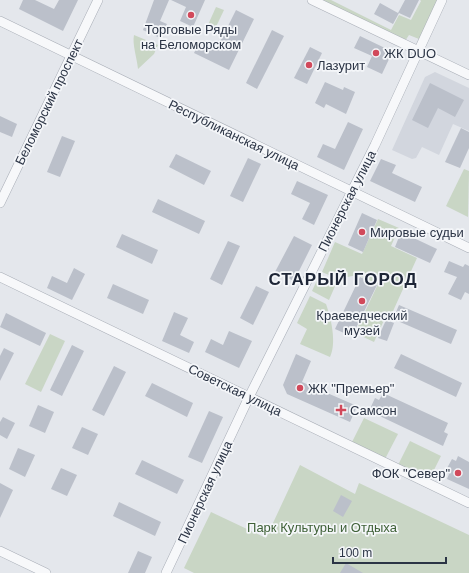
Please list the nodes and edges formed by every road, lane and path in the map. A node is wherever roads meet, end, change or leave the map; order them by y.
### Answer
1 (98, 0) edge
2 (312, 0) edge
3 (442, 0) edge
4 (0, 21) edge
5 (418, 51) junction
6 (71, 56) junction
7 (469, 75) edge
8 (352, 192) junction
9 (0, 203) edge
10 (469, 248) edge
11 (0, 277) edge
12 (249, 397) junction
13 (469, 504) edge
14 (0, 551) edge
15 (46, 573) edge
16 (166, 573) edge

1 - 6 street, Беломорский проспект
2 - 5 street
3 - 5 street, Пионерская улица
4 - 6 street, Республиканская улица
5 - 7 street
5 - 8 street, Пионерская улица
6 - 8 street, Республиканская улица
6 - 9 street, Беломорский проспект
8 - 10 street, Республиканская улица
8 - 12 street, Пионерская улица
11 - 12 street, Советская улица
12 - 13 street, Советская улица
12 - 16 street, Пионерская улица
14 - 15 street

